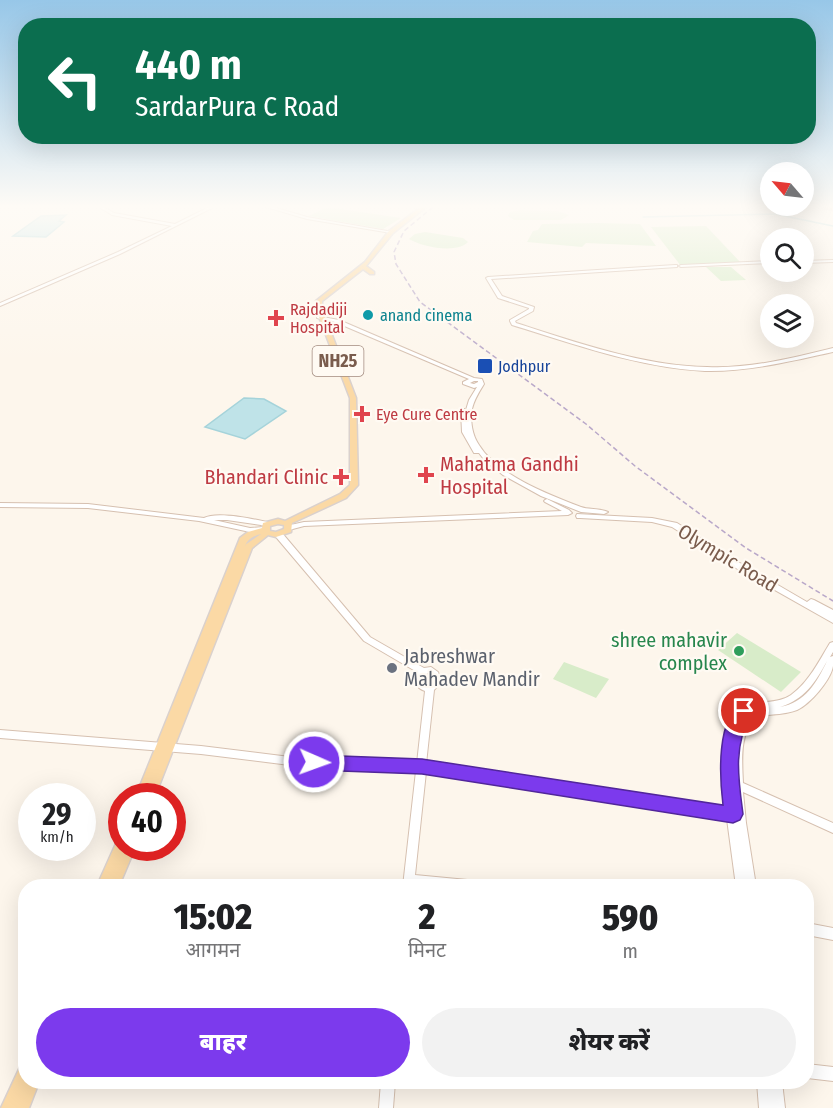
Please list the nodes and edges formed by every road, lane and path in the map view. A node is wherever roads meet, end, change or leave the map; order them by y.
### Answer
1 (102, 259) edge
2 (367, 259) edge
3 (369, 259) edge
4 (833, 261) edge
5 (814, 262) edge
6 (760, 263) edge
7 (363, 266) junction
8 (372, 273) dead end
9 (0, 304) edge
10 (322, 318) junction
11 (833, 350) edge
12 (470, 382) junction
13 (0, 505) edge
14 (575, 513) junction
15 (285, 524) junction
16 (266, 529) junction
17 (279, 535) junction
18 (833, 614) edge
19 (833, 620) edge
20 (833, 645) edge
21 (833, 659) edge
22 (0, 734) edge
23 (165, 749) junction
24 (422, 767) junction
25 (148, 783) edge
26 (153, 783) edge
27 (733, 783) junction
28 (733, 814) junction
29 (833, 828) edge
30 (114, 861) edge
31 (123, 861) edge
32 (106, 879) edge
33 (115, 879) edge
34 (408, 879) edge
35 (740, 879) edge
36 (749, 879) edge
37 (814, 930) edge
38 (833, 934) edge
39 (814, 1072) edge
40 (833, 1074) edge
41 (18, 1088) edge
42 (29, 1089) edge
43 (387, 1089) edge
44 (765, 1089) edge
45 (776, 1089) edge
46 (9, 1108) edge
47 (21, 1108) edge
48 (386, 1108) edge
49 (766, 1108) edge
50 (778, 1108) edge

1 - 9 street
2 - 10 main road, NH25
3 - 7 main road, NH25
4 - 5 street
6 - 11 street
7 - 8 main road
7 - 10 main road, NH25
10 - 12 street
10 - 15 main road, NH25
12 - 14 street
12 - 14 street
13 - 16 street
14 - 15 street, Olympic Road
14 - 18 street, Olympic Road
14 - 19 street, Olympic Road
15 - 16 main road, NH25
15 - 17 main road, NH25
16 - 17 main road
16 - 23 main road
17 - 24 street
20 - 27 street
21 - 27 street
22 - 23 street
23 - 24 street
23 - 25 main road
23 - 26 main road
24 - 28 street
24 - 34 street
27 - 28 street
27 - 29 street
27 - 36 street
28 - 35 street
30 - 32 main road
31 - 33 main road
37 - 38 street
39 - 40 street
41 - 46 main road
42 - 47 main road
43 - 48 street
44 - 49 street
45 - 50 street

